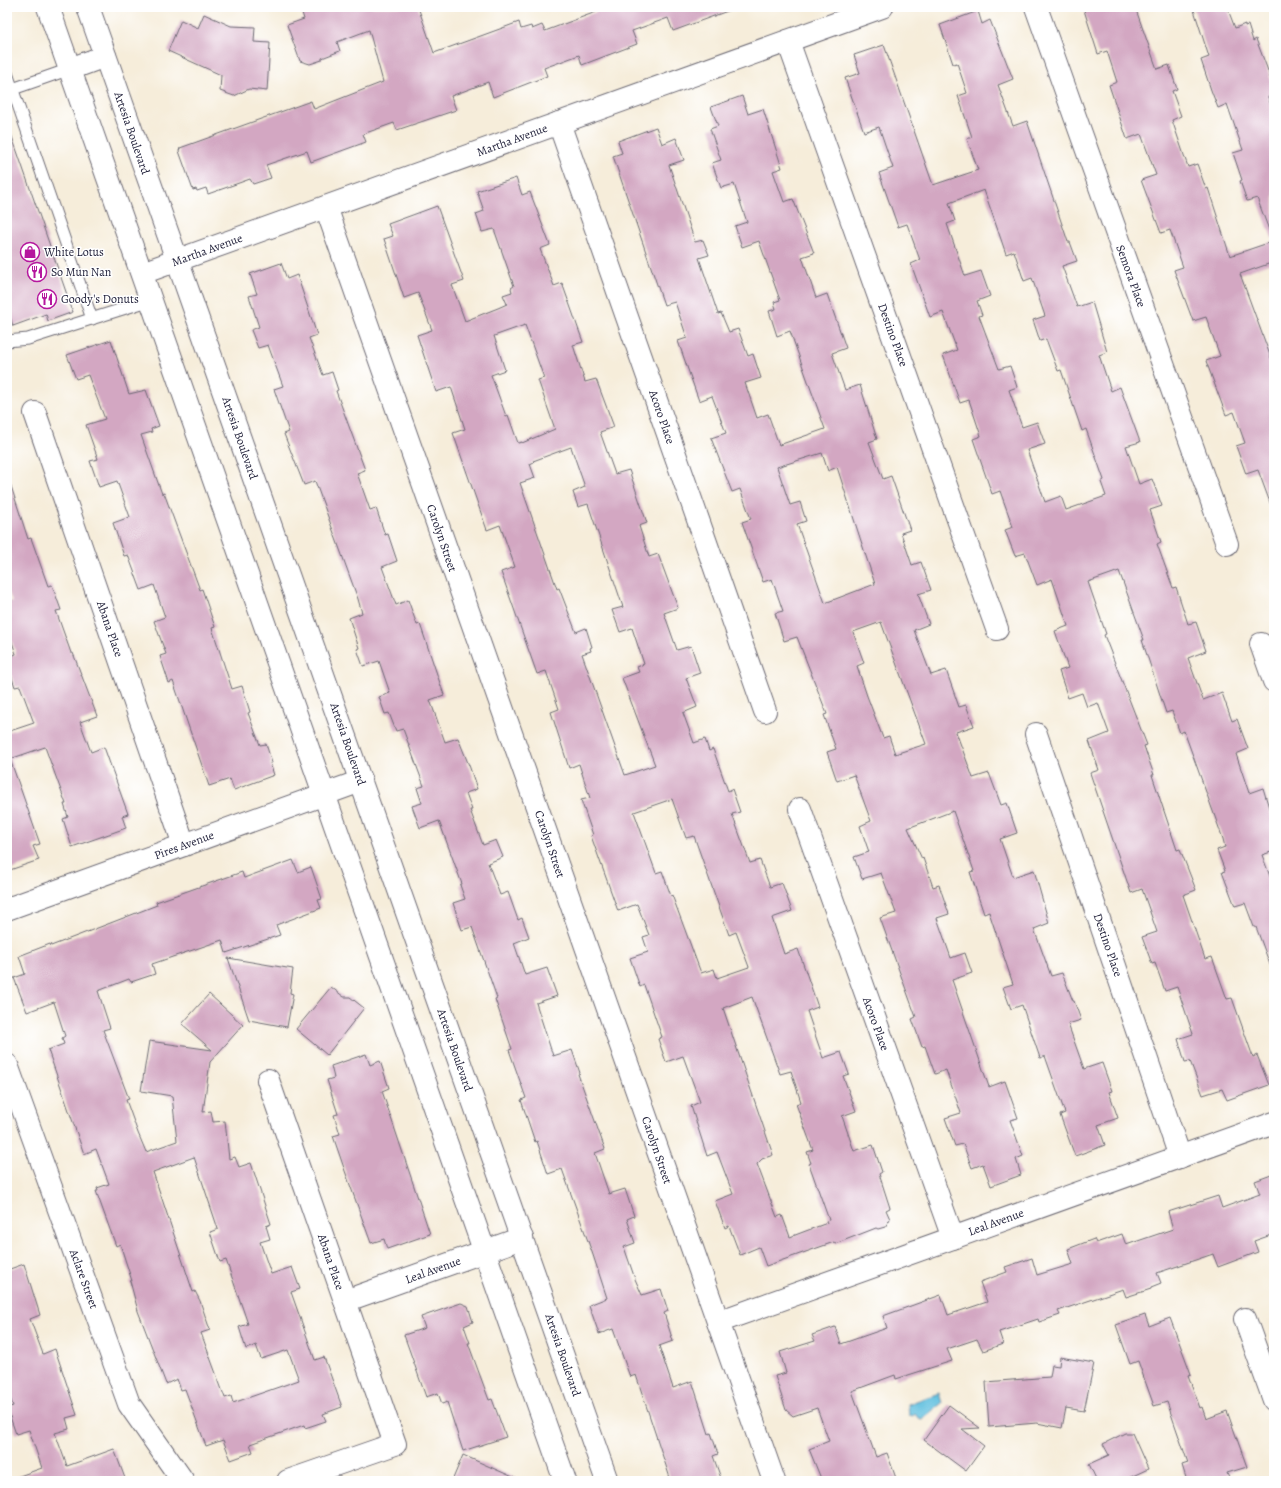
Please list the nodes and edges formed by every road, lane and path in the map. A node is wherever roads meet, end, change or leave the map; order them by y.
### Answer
1 (48, 7) edge
2 (88, 7) edge
3 (882, 7) edge
4 (1036, 7) edge
5 (788, 41) junction
6 (105, 56) junction
7 (70, 69) junction
8 (7, 73) edge
9 (10, 90) edge
10 (559, 123) junction
11 (326, 207) junction
12 (178, 260) junction
13 (142, 273) junction
14 (151, 300) junction
15 (92, 319) junction
16 (7, 341) edge
17 (36, 413) dead end
18 (1226, 544) dead end
19 (997, 629) dead end
20 (1261, 644) dead end
21 (1274, 681) edge
22 (765, 711) dead end
23 (1036, 734) dead end
24 (361, 781) junction
25 (324, 794) junction
26 (800, 809) dead end
27 (184, 845) junction
28 (7, 909) edge
29 (7, 1065) edge
30 (268, 1080) dead end
31 (1274, 1123) edge
32 (1180, 1157) junction
33 (522, 1238) junction
34 (953, 1238) junction
35 (485, 1252) junction
36 (345, 1301) junction
37 (1245, 1319) dead end
38 (718, 1322) junction
39 (1274, 1400) edge
40 (183, 1481) edge
41 (288, 1481) edge
42 (566, 1481) edge
43 (607, 1481) edge
44 (774, 1481) edge

1 - 7 street
2 - 6 street, Artesia Boulevard
3 - 5 street, Martha Avenue
4 - 18 street, Semora Place
5 - 10 street, Martha Avenue
5 - 19 street, Destino Place
6 - 7 street
6 - 12 street, Artesia Boulevard
7 - 9 lane
7 - 13 street
8 - 9 lane
9 - 15 lane
10 - 11 street, Martha Avenue
10 - 22 street, Acoro Place
11 - 12 street, Martha Avenue
11 - 38 street, Carolyn Street
12 - 13 street, Martha Avenue
12 - 24 street, Artesia Boulevard
13 - 14 street
14 - 15 lane
14 - 25 street
15 - 16 lane
17 - 27 street, Abana Place
20 - 21 street
23 - 32 street, Destino Place
24 - 25 street, Pires Avenue
24 - 33 street, Artesia Boulevard
25 - 27 street, Pires Avenue
25 - 35 street
26 - 34 street, Acoro Place
27 - 28 street, Pires Avenue
29 - 40 street, Aclare Street
30 - 36 street, Abana Place
31 - 32 street, Leal Avenue
32 - 34 street, Leal Avenue
33 - 35 street, Leal Avenue
33 - 43 street, Artesia Boulevard
34 - 38 street, Leal Avenue
35 - 36 street, Leal Avenue
35 - 42 street
36 - 41 street, Abana Place
37 - 39 street
38 - 44 street, Carolyn Street

